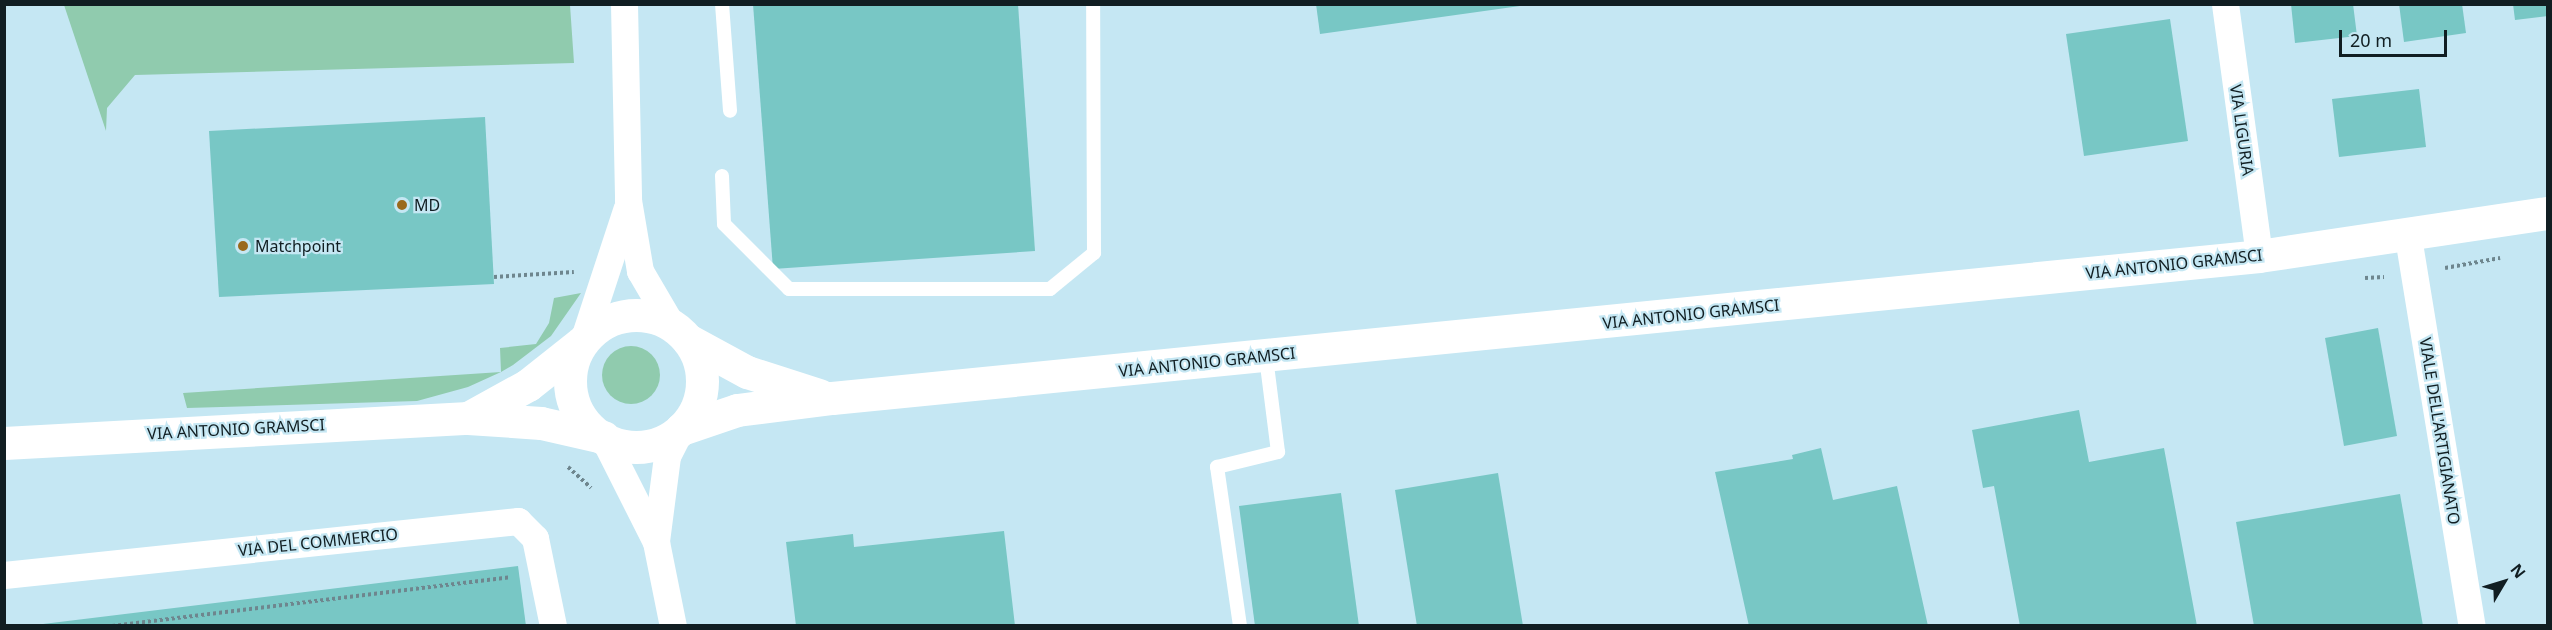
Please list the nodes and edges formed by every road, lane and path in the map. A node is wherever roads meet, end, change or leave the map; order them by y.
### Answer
1 (624, 4) edge
2 (722, 4) edge
3 (1093, 4) edge
4 (2225, 4) edge
5 (730, 111) dead end
6 (722, 176) dead end
7 (628, 200) junction
8 (2547, 213) edge
9 (2408, 237) junction
10 (2259, 256) junction
11 (680, 332) junction
12 (583, 341) junction
13 (1266, 357) junction
14 (832, 399) junction
15 (468, 418) junction
16 (681, 429) junction
17 (603, 437) junction
18 (4, 443) edge
19 (559, 462) dead end
20 (597, 495) dead end
21 (656, 542) junction
22 (4, 575) edge
23 (519, 575) dead end
24 (112, 626) edge
25 (553, 626) edge
26 (673, 626) edge
27 (1240, 626) edge
28 (2472, 626) edge

1 - 7 street
2 - 5 lane
3 - 6 lane
4 - 10 street, VIA LIGURIA
7 - 11 street
7 - 12 street
8 - 9 street, VIA ANTONIO GRAMSCI
9 - 10 street, VIA ANTONIO GRAMSCI
9 - 28 street, VIALE DELL'ARTIGIANATO
10 - 13 street, VIA ANTONIO GRAMSCI
11 - 12 street
11 - 14 street, VIA ANTONIO GRAMSCI
11 - 16 street
12 - 15 street, VIA ANTONIO GRAMSCI
12 - 17 street
13 - 14 street, VIA ANTONIO GRAMSCI
13 - 27 lane
14 - 16 street, VIA ANTONIO GRAMSCI
15 - 17 street, VIA ANTONIO GRAMSCI
15 - 18 street, VIA ANTONIO GRAMSCI
16 - 17 street
16 - 21 street
17 - 21 street
19 - 20 path
21 - 26 street
22 - 25 street, VIA DEL COMMERCIO
23 - 24 path

